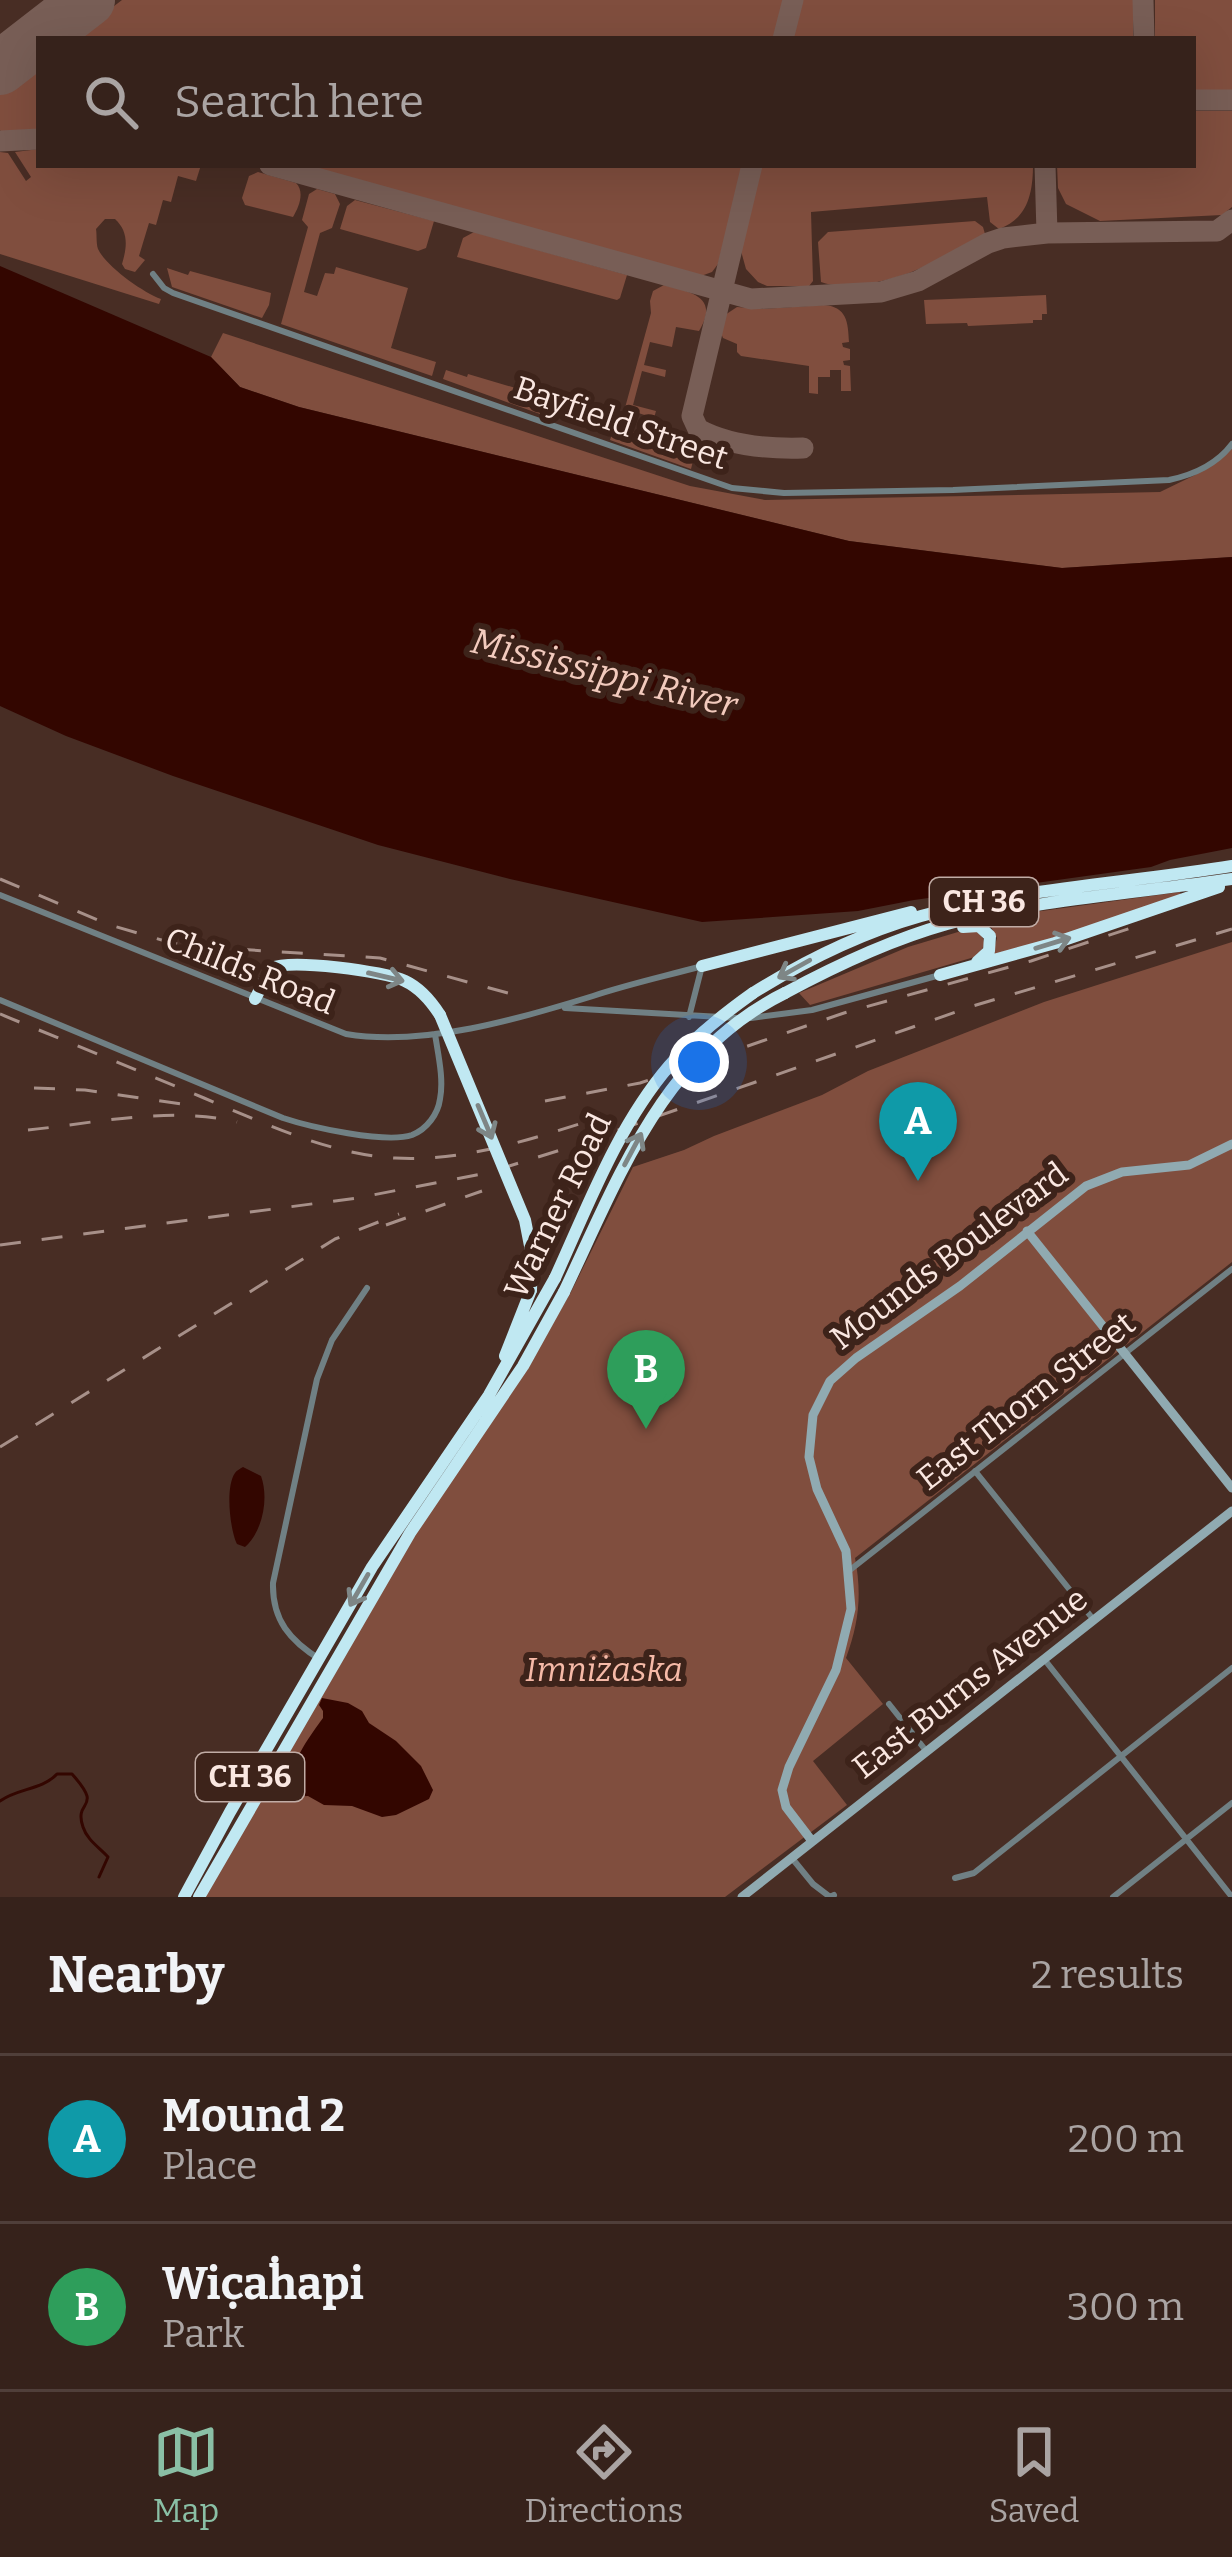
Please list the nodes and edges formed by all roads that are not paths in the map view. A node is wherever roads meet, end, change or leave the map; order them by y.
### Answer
1 (153, 274) dead end
2 (1232, 444) edge
3 (1232, 866) edge
4 (1232, 881) edge
5 (0, 896) edge
6 (995, 900) junction
7 (897, 940) junction
8 (702, 966) junction
9 (940, 974) junction
10 (255, 999) junction
11 (0, 1000) edge
12 (562, 1008) junction
13 (689, 1017) junction
14 (436, 1034) junction
15 (1232, 1144) edge
16 (1027, 1231) junction
17 (1232, 1269) edge
18 (367, 1288) dead end
19 (1125, 1354) junction
20 (489, 1395) junction
21 (975, 1472) junction
22 (1232, 1488) edge
23 (1232, 1511) edge
24 (850, 1570) junction
25 (1094, 1620) junction
26 (319, 1659) junction
27 (1044, 1659) junction
28 (333, 1666) junction
29 (1232, 1668) edge
30 (889, 1703) dead end
31 (927, 1752) junction
32 (1121, 1756) junction
33 (1232, 1803) edge
34 (1186, 1839) junction
35 (812, 1841) junction
36 (791, 1857) junction
37 (955, 1878) dead end
38 (834, 1895) edge
39 (184, 1897) edge
40 (199, 1897) edge
41 (742, 1897) edge
42 (1113, 1897) edge
43 (1232, 1897) edge

1 - 2 street, Bayfield Street
3 - 6 highway, Warner Road / CH 36
4 - 7 highway, Warner Road / CH 36
9 -> 4 highway
5 - 10 street, Childs Road
6 - 8 highway
6 -> 20 highway, Warner Road / CH 36, bridge
7 - 9 highway
28 -> 7 highway, Warner Road / CH 36, bridge
8 - 12 street, Childs Road
8 - 13 street
9 - 13 street, Childs Road
10 - 14 street, Childs Road
10 -> 20 highway, bridge
11 - 14 street
12 - 13 street, Childs Road
12 - 14 street, Childs Road
15 - 16 street, Mounds Boulevard
16 - 19 street
16 - 24 street, Mounds Boulevard
17 - 19 street, East Thorn Street
18 - 26 street
19 - 21 street, East Thorn Street
19 - 22 street
20 -> 26 highway, Warner Road / CH 36
21 - 24 street, East Thorn Street
21 - 25 street
23 - 25 street, East Burns Avenue
24 - 35 street, Mounds Boulevard
25 - 27 street, East Burns Avenue
26 - 28 street
26 - 39 highway, Warner Road / CH 36
27 - 31 street, East Burns Avenue
27 - 32 street
28 - 40 highway, Warner Road / CH 36
29 - 32 street
30 - 31 street
31 - 35 street, East Burns Avenue
32 - 34 street
32 - 37 street
33 - 34 street
34 - 42 street
34 - 43 street
35 - 36 street, East Burns Avenue
36 - 38 street
36 - 41 street, East Burns Avenue

